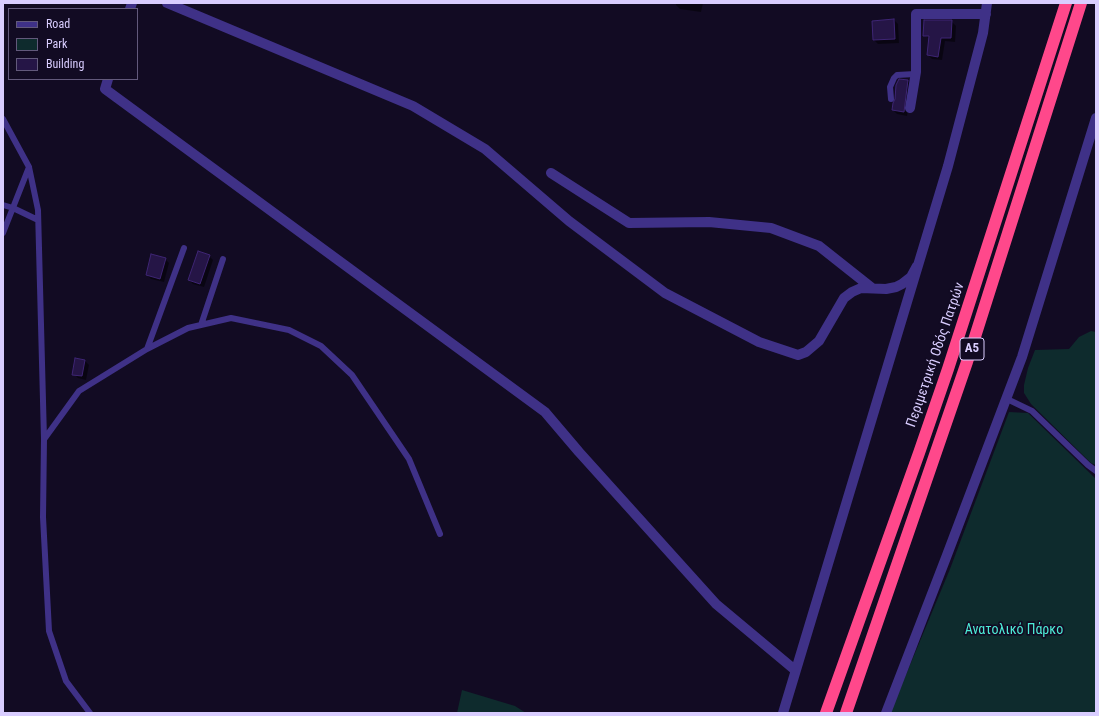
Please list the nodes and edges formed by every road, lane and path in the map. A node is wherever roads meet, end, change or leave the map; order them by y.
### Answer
1 (167, 3) edge
2 (988, 3) edge
3 (1066, 3) edge
4 (1081, 3) edge
5 (986, 14) junction
6 (915, 74) junction
7 (108, 80) edge
8 (891, 99) dead end
9 (910, 108) dead end
10 (1096, 118) edge
11 (3, 119) edge
12 (29, 167) junction
13 (551, 173) dead end
14 (3, 206) edge
15 (13, 208) junction
16 (38, 220) junction
17 (3, 233) edge
18 (184, 248) dead end
19 (223, 259) dead end
20 (917, 266) junction
21 (872, 288) junction
22 (202, 324) junction
23 (147, 349) junction
24 (1007, 399) junction
25 (44, 439) junction
26 (1096, 471) edge
27 (440, 534) dead end
28 (795, 670) junction
29 (90, 713) edge
30 (783, 713) edge
31 (826, 713) edge
32 (846, 713) edge
33 (886, 713) edge

1 - 21 street
2 - 5 street
3 - 31 highway, Περιμετρική Οδός Πατρών / Α5
4 - 32 highway, Α5
5 - 6 street
5 - 20 street
6 - 8 lane
6 - 9 street
7 - 28 street
10 - 24 street
11 - 12 lane
12 - 15 lane
12 - 16 lane
13 - 21 street
14 - 15 lane
15 - 16 lane
15 - 17 lane
16 - 25 lane
18 - 23 lane
19 - 22 lane
20 - 21 street
20 - 28 street
22 - 23 lane
22 - 27 lane
23 - 25 lane
24 - 26 lane
24 - 33 street
25 - 29 lane
28 - 30 street

